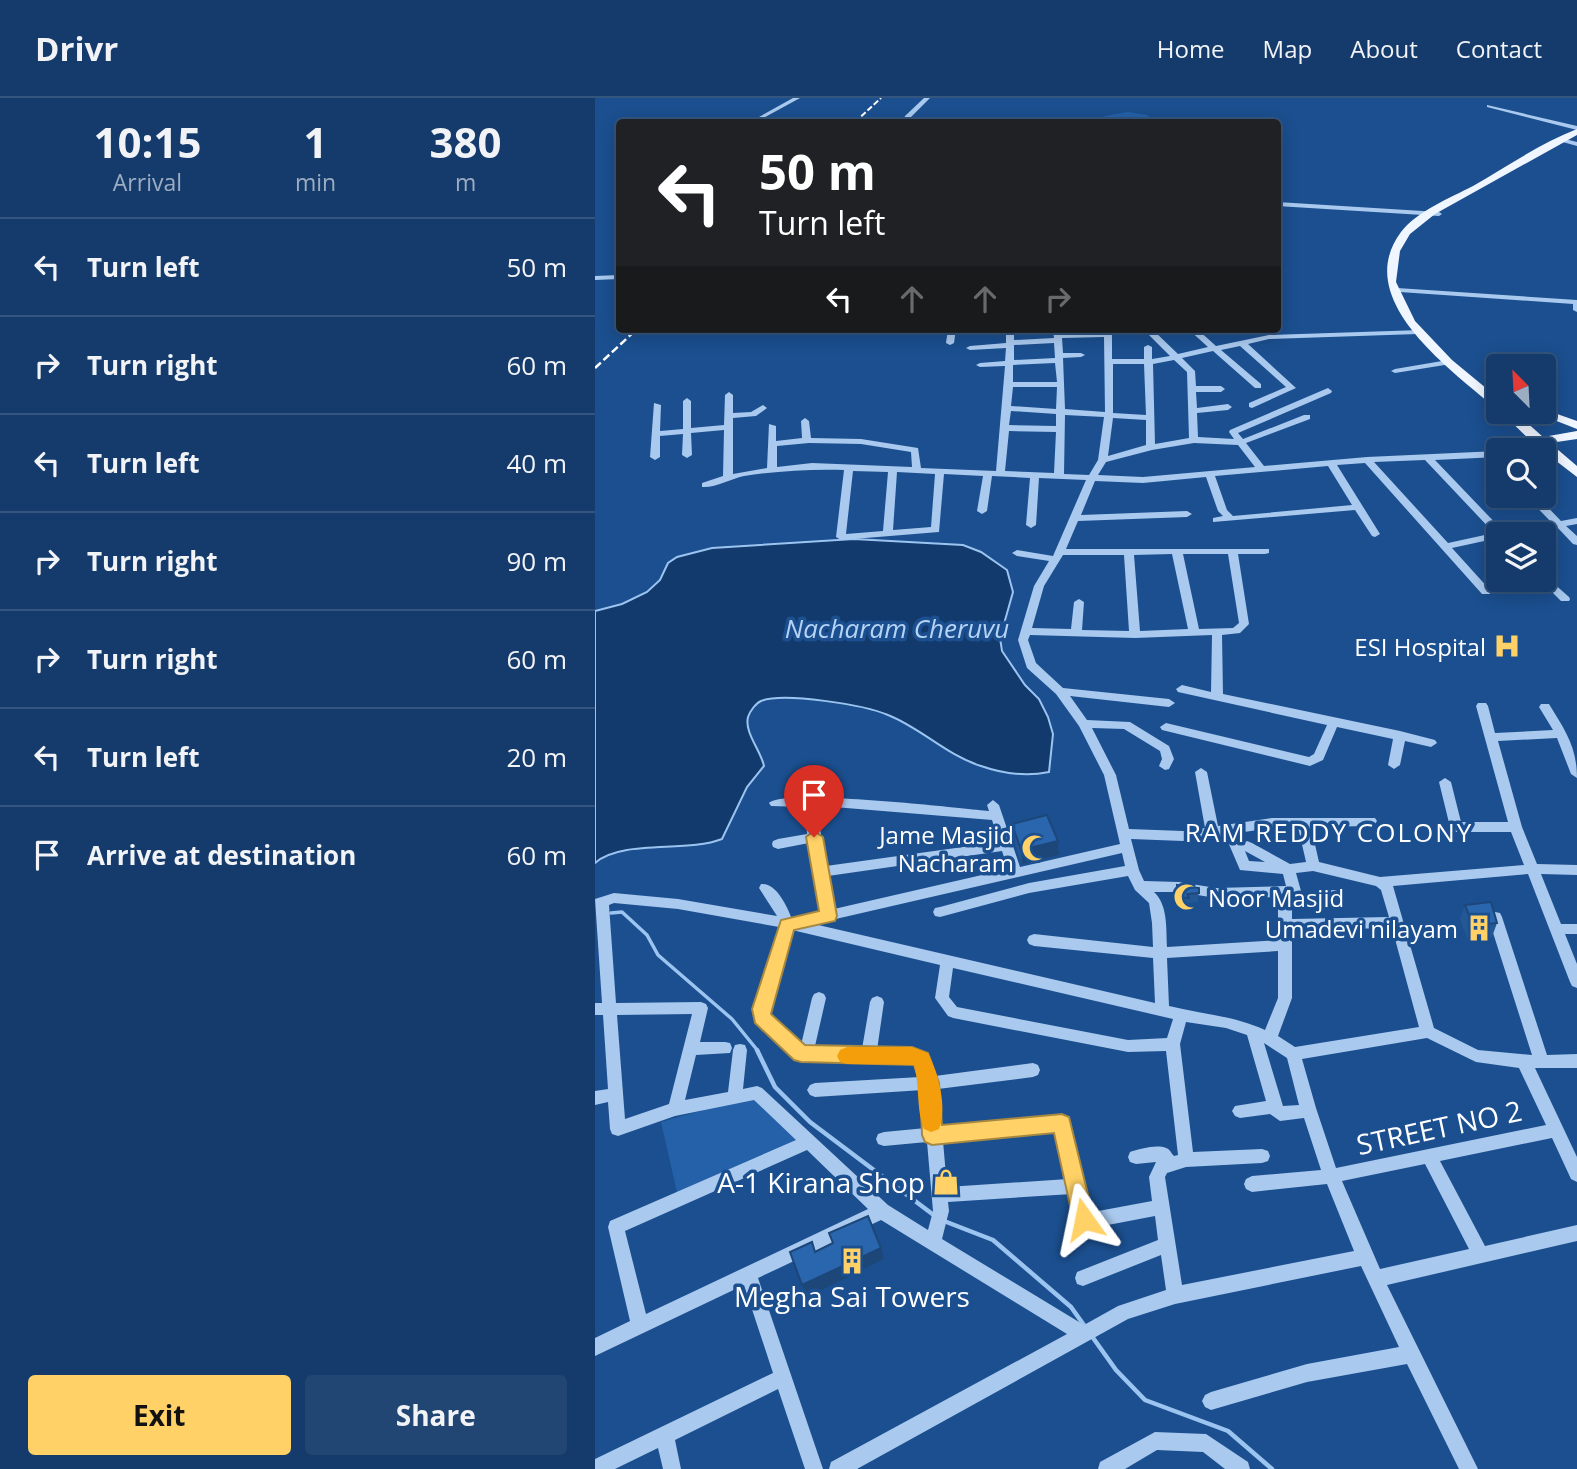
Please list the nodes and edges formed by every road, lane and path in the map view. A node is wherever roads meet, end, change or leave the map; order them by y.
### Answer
1 (797, 98) edge
2 (927, 98) edge
3 (1489, 106) dead end
4 (758, 119) edge
5 (907, 119) edge
6 (1573, 138) edge
7 (1281, 204) edge
8 (1435, 213) junction
9 (616, 278) edge
10 (596, 279) edge
11 (1400, 290) junction
12 (1577, 310) edge
13 (1417, 332) junction
14 (951, 333) edge
15 (1010, 333) edge
16 (1082, 333) edge
17 (1108, 333) edge
18 (1151, 333) edge
19 (1197, 333) edge
20 (1057, 335) edge
21 (1241, 342) junction
22 (950, 343) dead end
23 (1010, 344) junction
24 (1148, 347) dead end
25 (1214, 347) junction
26 (970, 348) dead end
27 (1080, 355) dead end
28 (1174, 356) junction
29 (1060, 358) junction
30 (1107, 361) junction
31 (1009, 362) junction
32 (1151, 362) junction
33 (1448, 362) junction
34 (979, 365) dead end
35 (1395, 371) dead end
36 (1061, 384) junction
37 (1486, 384) edge
38 (1009, 385) junction
39 (1258, 386) dead end
40 (1192, 389) junction
41 (1221, 389) dead end
42 (1328, 391) dead end
43 (1486, 394) edge
44 (729, 395) dead end
45 (687, 401) dead end
46 (657, 405) dead end
47 (1252, 405) dead end
48 (1228, 407) dead end
49 (763, 408) dead end
50 (1007, 408) junction
51 (1193, 411) junction
52 (1059, 412) junction
53 (1109, 416) junction
54 (1151, 418) junction
55 (1307, 418) dead end
56 (1556, 418) edge
57 (728, 421) junction
58 (805, 421) dead end
59 (1522, 424) edge
60 (1530, 424) edge
61 (1577, 425) edge
62 (772, 426) dead end
63 (1005, 428) junction
64 (1060, 429) junction
65 (687, 431) junction
66 (655, 434) junction
67 (1577, 435) edge
68 (1539, 438) edge
69 (1542, 438) edge
70 (807, 439) junction
71 (1194, 440) junction
72 (1242, 442) junction
73 (1556, 443) edge
74 (772, 444) junction
75 (1577, 444) edge
76 (1556, 446) edge
77 (1151, 447) junction
78 (1556, 450) edge
79 (1556, 453) edge
80 (1486, 454) edge
81 (687, 455) dead end
82 (655, 457) dead end
83 (1427, 457) junction
84 (1103, 460) junction
85 (1367, 460) junction
86 (1577, 462) edge
87 (1331, 463) junction
88 (849, 468) junction
89 (772, 469) junction
90 (1261, 469) junction
91 (893, 470) junction
92 (917, 471) junction
93 (940, 472) junction
94 (1577, 473) edge
95 (988, 474) junction
96 (1000, 474) junction
97 (1210, 474) junction
98 (1035, 475) junction
99 (1059, 477) junction
100 (728, 478) junction
101 (1091, 479) junction
102 (705, 485) dead end
103 (1358, 507) junction
104 (1543, 508) edge
105 (982, 511) dead end
106 (1187, 514) dead end
107 (1075, 518) junction
108 (1231, 519) junction
109 (1216, 520) dead end
110 (1577, 521) edge
111 (1489, 522) edge
112 (1559, 524) junction
113 (1031, 525) dead end
114 (1556, 525) edge
115 (888, 534) junction
116 (1375, 534) dead end
117 (1486, 537) edge
118 (1577, 542) edge
119 (1445, 547) junction
120 (1233, 551) junction
121 (1265, 551) dead end
122 (1129, 552) junction
123 (1177, 552) junction
124 (1017, 553) dead end
125 (1058, 556) junction
126 (1556, 589) edge
127 (1486, 592) dead end
128 (1565, 598) dead end
129 (1079, 601) dead end
130 (1025, 631) junction
131 (1194, 632) junction
132 (1217, 632) junction
133 (1076, 633) junction
134 (1135, 635) junction
135 (1182, 689) dead end
136 (1060, 691) junction
137 (1217, 697) junction
138 (1169, 703) dead end
139 (1482, 706) dead end
140 (1545, 707) dead end
141 (1333, 723) junction
142 (1084, 724) junction
143 (1166, 727) dead end
144 (1561, 734) junction
145 (1400, 735) junction
146 (1493, 737) junction
147 (1431, 743) dead end
148 (1394, 765) dead end
149 (1165, 766) dead end
150 (1201, 772) dead end
151 (1577, 774) edge
152 (1445, 782) dead end
153 (815, 802) junction
154 (775, 803) dead end
155 (1371, 821) dead end
156 (1304, 825) junction
157 (1516, 827) junction
158 (1230, 831) junction
159 (1213, 834) junction
160 (814, 837) junction
161 (1126, 841) junction
162 (778, 844) dead end
163 (1005, 846) junction
164 (1247, 846) dead end
165 (1313, 866) junction
166 (1288, 869) junction
167 (1532, 869) junction
168 (1132, 870) junction
169 (1577, 870) edge
170 (820, 872) junction
171 (1015, 873) junction
172 (1380, 882) junction
173 (1140, 886) junction
174 (766, 888) dead end
175 (1334, 895) dead end
176 (1289, 896) junction
177 (599, 902) edge
178 (940, 912) dead end
179 (829, 916) junction
180 (1495, 917) edge
181 (1396, 922) junction
182 (787, 925) junction
183 (1285, 925) junction
184 (1558, 929) junction
185 (1577, 929) edge
186 (1034, 940) dead end
187 (1284, 945) junction
188 (1161, 953) junction
189 (947, 963) junction
190 (1577, 982) edge
191 (819, 998) dead end
192 (877, 1002) dead end
193 (595, 1009) edge
194 (1162, 1009) junction
195 (611, 1010) junction
196 (1181, 1015) junction
197 (1253, 1030) junction
198 (1428, 1032) junction
199 (1270, 1037) junction
200 (1173, 1044) junction
201 (692, 1049) junction
202 (733, 1049) joint
203 (806, 1054) junction
204 (1293, 1054) junction
205 (867, 1057) junction
206 (1577, 1061) edge
207 (1524, 1062) junction
208 (1542, 1062) junction
209 (1033, 1070) dead end
210 (929, 1083) junction
211 (815, 1090) dead end
212 (617, 1094) junction
213 (735, 1097) junction
214 (595, 1098) edge
215 (1274, 1107) junction
216 (675, 1109) junction
217 (1240, 1111) dead end
218 (1307, 1111) junction
219 (1556, 1130) junction
220 (932, 1135) junction
221 (884, 1139) dead end
222 (810, 1141) junction
223 (1262, 1156) dead end
224 (1429, 1156) junction
225 (1136, 1157) dead end
226 (1186, 1160) junction
227 (1169, 1163) junction
228 (1577, 1174) edge
229 (1332, 1176) junction
230 (1252, 1184) dead end
231 (1077, 1186) junction
232 (1161, 1207) junction
233 (882, 1211) junction
234 (938, 1219) junction
235 (1577, 1233) edge
236 (1166, 1245) junction
237 (1481, 1255) junction
238 (1364, 1257) junction
239 (748, 1273) junction
240 (1083, 1278) dead end
241 (1375, 1279) junction
242 (1175, 1295) junction
243 (641, 1325) junction
244 (1083, 1334) junction
245 (595, 1347) edge
246 (1412, 1353) junction
247 (784, 1377) junction
248 (1211, 1401) dead end
249 (665, 1434) junction
250 (595, 1469) edge
251 (673, 1469) edge
252 (814, 1469) edge
253 (838, 1469) edge
254 (1107, 1469) edge
255 (1241, 1469) edge
256 (1469, 1469) edge

1 - 4 street
2 - 5 street
3 - 6 street
6 - 8 main road
7 - 8 street
8 - 11 main road
8 - 13 main road
9 - 10 street
11 - 12 street
11 - 37 main road
13 - 21 street
13 - 33 main road
14 - 22 street
15 - 23 street
16 - 20 street
17 - 30 street
18 - 28 street
19 - 25 street
20 - 23 street
20 - 29 street
21 - 25 street
21 - 47 street
23 - 26 street
23 - 31 street
24 - 32 street
25 - 28 street
25 - 39 street
27 - 29 street
28 - 32 street
28 - 40 street
29 - 31 street
29 - 36 street
30 - 32 street
30 - 53 street
31 - 34 street
31 - 38 street
32 - 54 street
33 - 35 street
33 - 43 main road
36 - 38 street
36 - 52 street
38 - 50 street
40 - 41 street
40 - 51 street
42 - 72 street
44 - 57 street
45 - 65 street
46 - 66 street
48 - 51 street
49 - 57 street
50 - 52 street
50 - 63 street
51 - 71 street
52 - 53 street
52 - 64 street
53 - 54 street
53 - 84 street
54 - 77 street
55 - 72 street
56 - 61 main road
57 - 65 street
57 - 100 street
58 - 70 street
59 - 68 main road
60 - 69 main road
62 - 74 street
63 - 64 street
63 - 96 street
64 - 99 street
65 - 66 street
65 - 81 street
66 - 82 street
67 - 73 main road
70 - 74 street
70 - 92 street
71 - 72 street
71 - 77 street
72 - 90 street
74 - 89 street
75 - 76 main road
77 - 84 street
78 - 86 main road
79 - 94 main road
80 - 83 street
83 - 85 street
83 - 111 street
84 - 101 street
85 - 87 street
85 - 119 street
87 - 90 street
87 - 103 street
88 - 89 street
88 - 91 street
88 - 115 street
89 - 100 street
90 - 97 street
91 - 92 street
91 - 115 street
92 - 93 street
93 - 95 street
93 - 115 street
95 - 96 street
95 - 105 street
96 - 98 street
97 - 101 street
97 - 108 street
98 - 99 street
98 - 113 street
99 - 101 street
100 - 102 street
101 - 107 street
103 - 108 street
103 - 116 street
104 - 112 street
106 - 107 street
107 - 125 street
108 - 109 street
110 - 112 street
112 - 114 street
112 - 118 street
117 - 119 street
119 - 127 street
120 - 121 street
120 - 123 street
120 - 132 street
122 - 123 street
122 - 125 street
122 - 134 street
123 - 131 street
124 - 125 street
125 - 130 street
126 - 128 street
129 - 133 street
130 - 133 street
130 - 136 street
131 - 132 street
131 - 134 street
132 - 137 street
133 - 134 street
135 - 137 street
136 - 138 street
136 - 142 street
137 - 141 street
139 - 146 street
140 - 144 street
141 - 143 street
141 - 145 street
142 - 149 street
142 - 161 street
144 - 146 street
144 - 151 street
145 - 147 street
145 - 148 street
146 - 157 street
150 - 159 street
152 - 157 street
153 - 154 street
153 - 160 street
153 - 163 street
155 - 156 street
156 - 158 street
156 - 165 street
157 - 167 street
158 - 159 street
158 - 166 street
159 - 161 street
160 - 162 street
160 - 170 street
161 - 168 street
161 - 171 street
163 - 170 street
163 - 171 street
164 - 166 street
165 - 166 street
165 - 172 street
166 - 176 street
167 - 169 street
167 - 172 street
167 - 184 street
168 - 173 street
168 - 178 street
170 - 179 street
171 - 179 street
172 - 181 street
173 - 176 street
173 - 188 street
174 - 182 street
175 - 176 street
176 - 183 street
177 - 182 street
177 - 195 street
179 - 182 street
180 - 208 street
181 - 183 street
181 - 198 street
182 - 189 street
182 - 203 street
183 - 187 street
184 - 185 street
184 - 190 street
186 - 188 street
187 - 188 street
187 - 199 street
188 - 194 street
189 - 194 street
189 - 200 street
191 - 203 street
192 - 205 street
193 - 195 street
194 - 196 street
195 - 201 street
195 - 212 street
196 - 197 street
196 - 200 street
197 - 199 street
197 - 215 street
198 - 204 street
198 - 207 street
199 - 204 street
200 - 226 street
201 - 202 street
201 - 216 street
202 - 213 street
203 - 205 street
204 - 218 street
205 - 210 street
206 - 208 street
207 - 208 street
207 - 219 street
209 - 210 street
210 - 211 street
210 - 220 street
212 - 214 street
212 - 216 street
213 - 216 street
213 - 222 street
215 - 217 street
215 - 218 street
218 - 229 street
219 - 224 street, STREET NO 2
219 - 228 street
220 - 221 street
220 - 231 street
220 - 234 street
222 - 233 street
222 - 243 street
223 - 226 street
224 - 229 street, STREET NO 2
224 - 237 street
225 - 227 street
226 - 227 street
227 - 232 street
229 - 230 street
229 - 238 street
231 - 232 street
231 - 234 street
232 - 236 street
233 - 234 street
233 - 239 street
234 - 244 street
235 - 237 street
236 - 240 street
236 - 242 street
237 - 241 street
238 - 241 street
238 - 242 street
239 - 243 street
239 - 247 street
241 - 246 street
242 - 244 street
243 - 245 street
244 - 253 street
246 - 248 street
246 - 256 street
247 - 249 street
247 - 252 street
249 - 250 street
249 - 251 street
254 - 255 street

